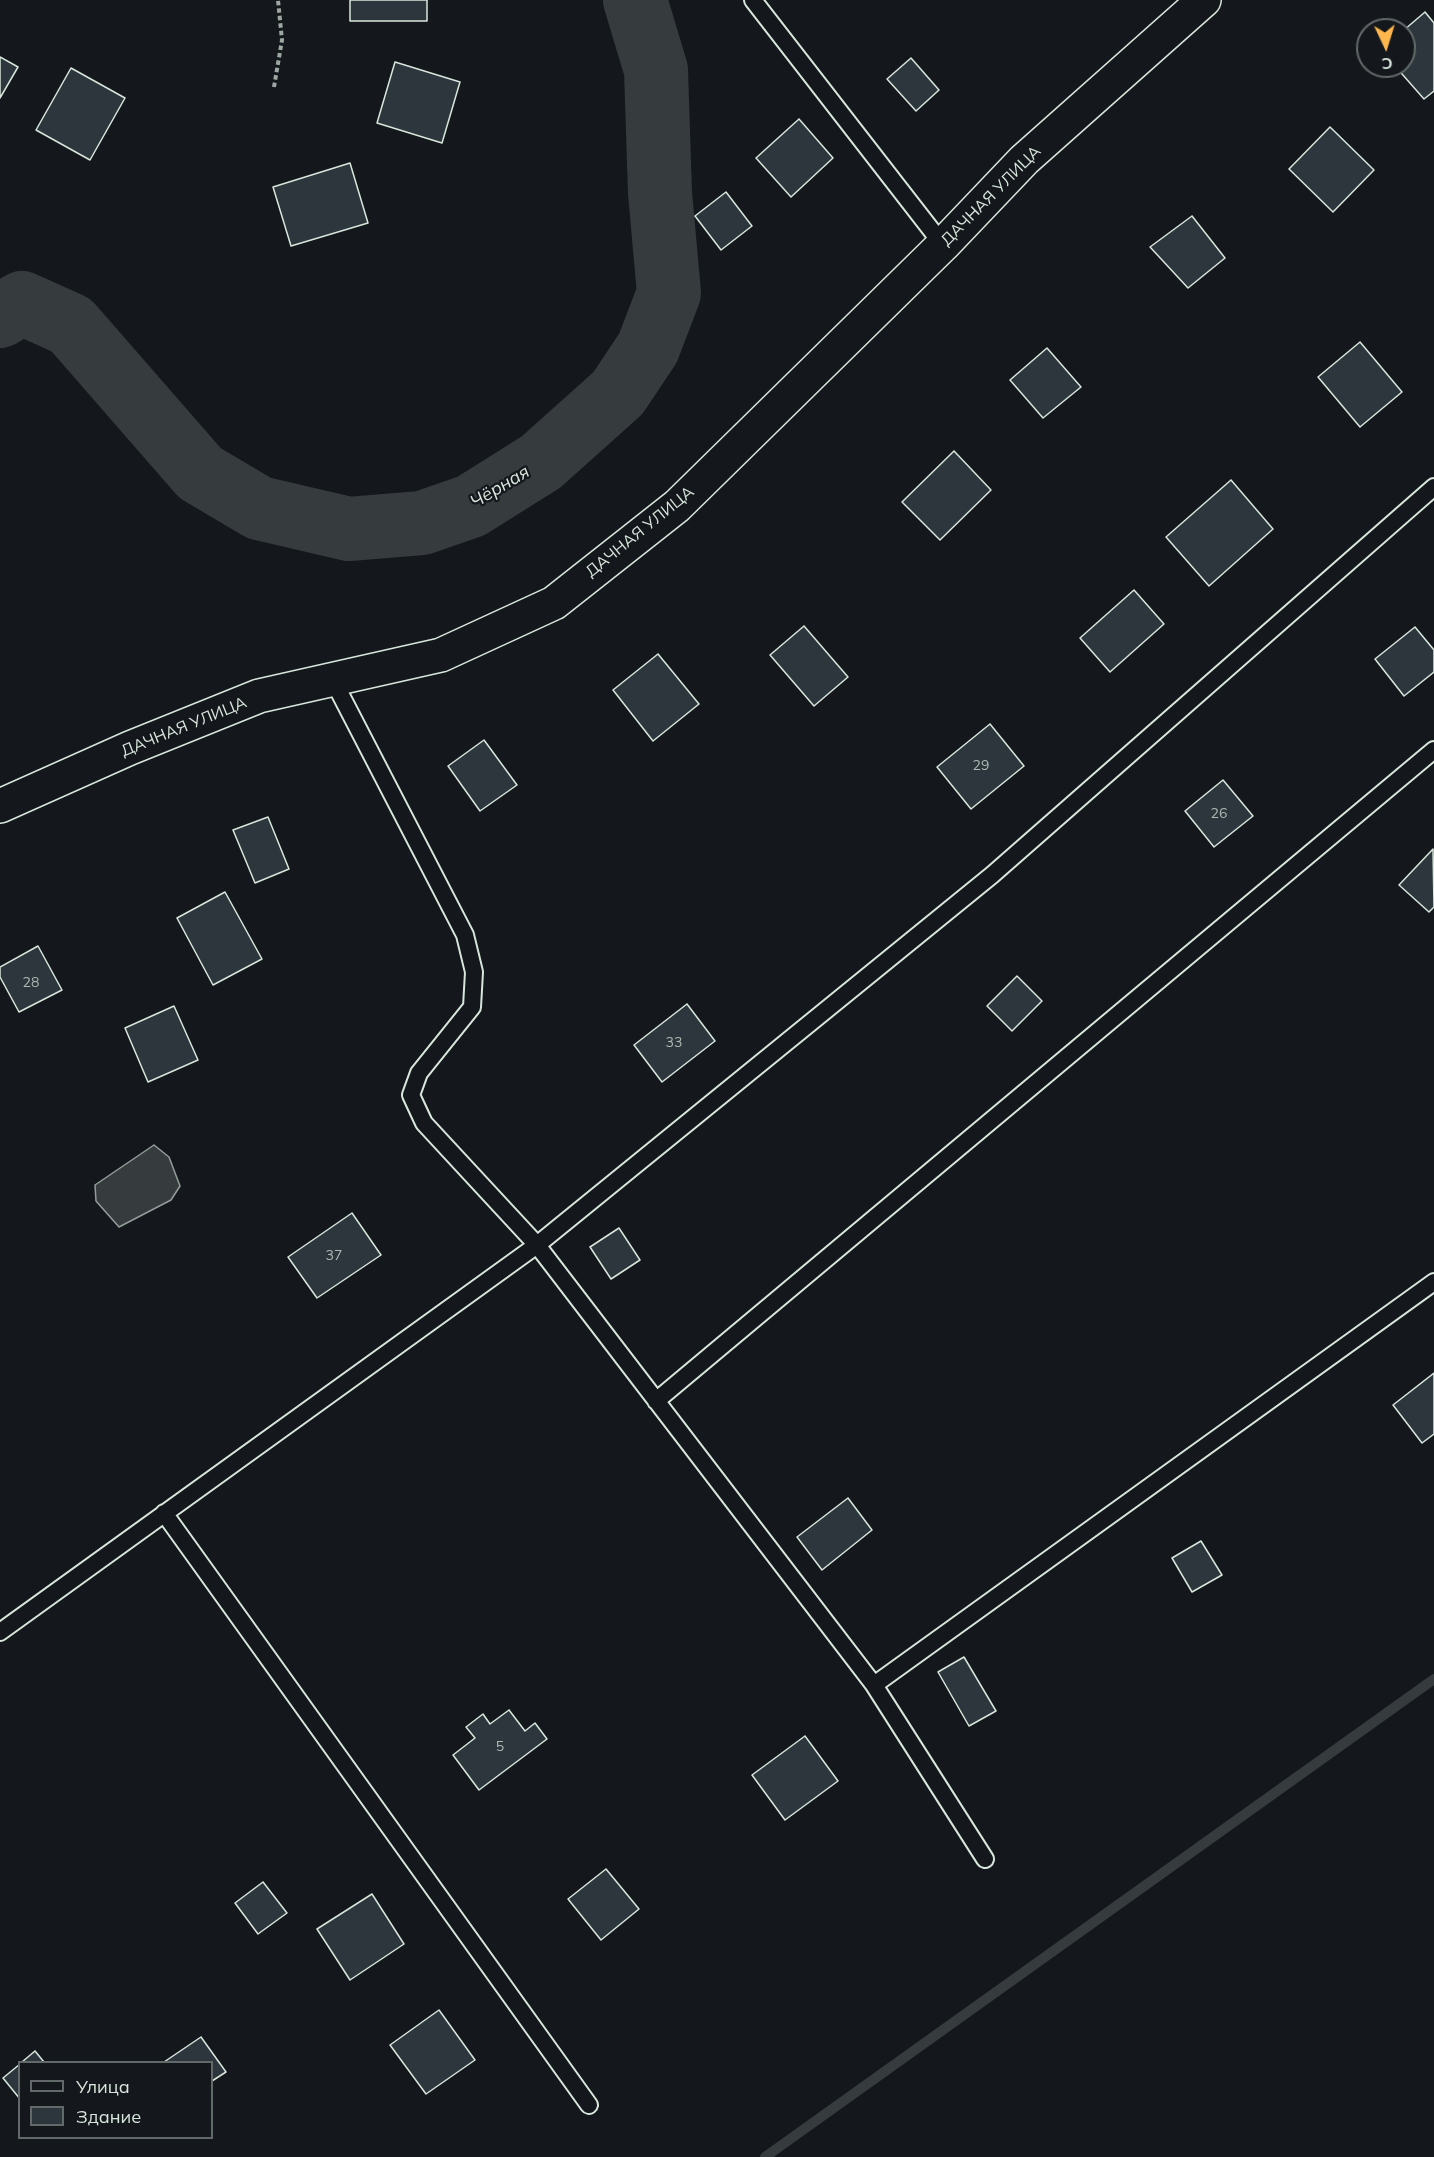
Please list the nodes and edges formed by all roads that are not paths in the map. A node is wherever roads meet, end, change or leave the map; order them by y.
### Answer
1 (753, 0) edge
2 (1204, 0) edge
3 (943, 245) junction
4 (1434, 487) edge
5 (333, 680) junction
6 (1434, 750) edge
7 (0, 806) edge
8 (537, 1245) junction
9 (1434, 1282) edge
10 (656, 1401) junction
11 (164, 1513) junction
12 (0, 1632) edge
13 (874, 1684) junction
14 (985, 1859) dead end
15 (589, 2105) dead end

1 - 3 lane
2 - 3 street, ДАЧНАЯ УЛИЦА
3 - 5 street, ДАЧНАЯ УЛИЦА
4 - 8 lane
5 - 7 street, ДАЧНАЯ УЛИЦА
5 - 8 lane
6 - 10 lane
8 - 10 lane
8 - 11 lane
9 - 13 lane
10 - 13 lane
11 - 12 lane
11 - 15 lane
13 - 14 lane

